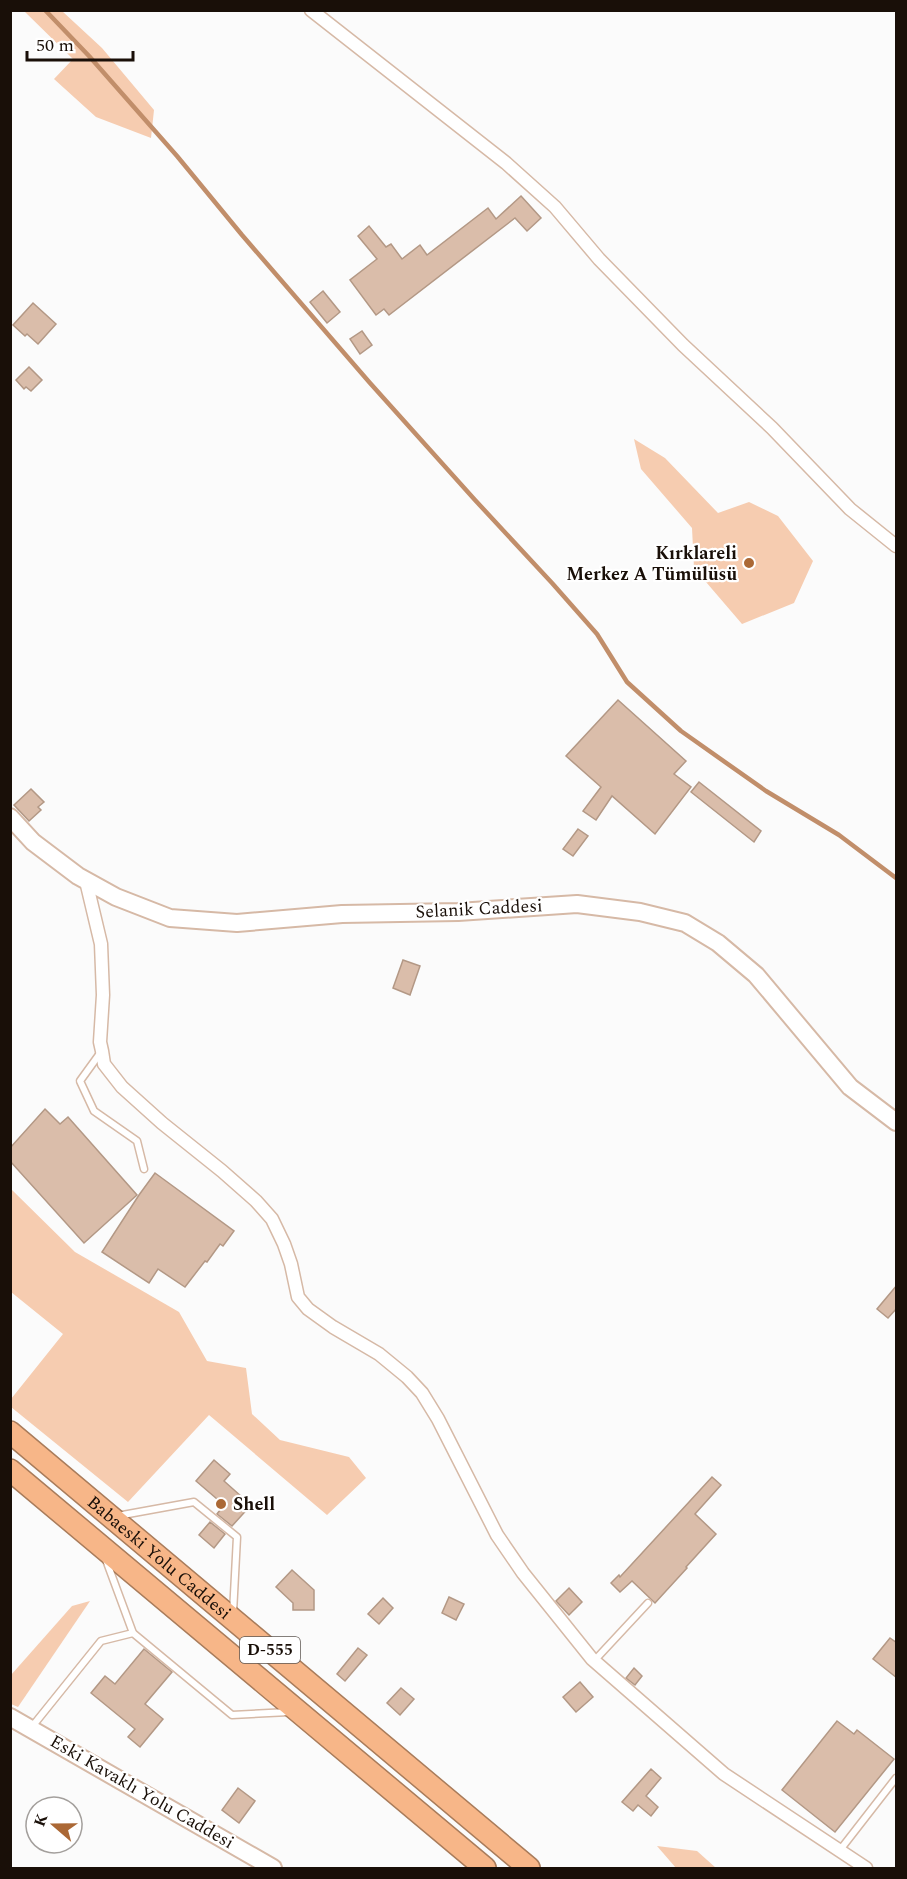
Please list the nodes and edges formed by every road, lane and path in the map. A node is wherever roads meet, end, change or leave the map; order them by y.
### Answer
1 (311, 10) edge
2 (897, 546) edge
3 (10, 817) edge
4 (86, 880) junction
5 (102, 1051) junction
6 (897, 1122) edge
7 (144, 1169) dead end
8 (10, 1432) edge
9 (10, 1470) edge
10 (110, 1517) junction
11 (101, 1546) junction
12 (648, 1603) dead end
13 (233, 1619) junction
14 (133, 1633) junction
15 (594, 1661) junction
16 (299, 1712) junction
17 (10, 1717) edge
18 (30, 1729) junction
19 (897, 1778) edge
20 (839, 1851) junction
21 (273, 1869) edge
22 (485, 1869) edge
23 (529, 1869) edge
24 (866, 1869) edge

1 - 2 street
3 - 4 street, Selanik Caddesi
4 - 5 street
4 - 6 street, Selanik Caddesi
5 - 7 lane
5 - 15 street
8 - 10 highway, Babaeski Yolu Caddesi / D-555
9 - 11 highway, Babaeski Yolu Caddesi / D-555
10 - 13 highway, Babaeski Yolu Caddesi / D-555
10 - 13 lane
11 - 14 lane
11 - 16 highway, Babaeski Yolu Caddesi / D-555
12 - 15 lane
13 - 23 highway, Babaeski Yolu Caddesi / D-555
14 - 16 lane
14 - 18 lane
15 - 20 street
16 - 22 highway, Babaeski Yolu Caddesi / D-555
17 - 18 street, Eski Kavaklı Yolu Caddesi
18 - 21 street, Eski Kavaklı Yolu Caddesi
19 - 20 lane
20 - 24 street

